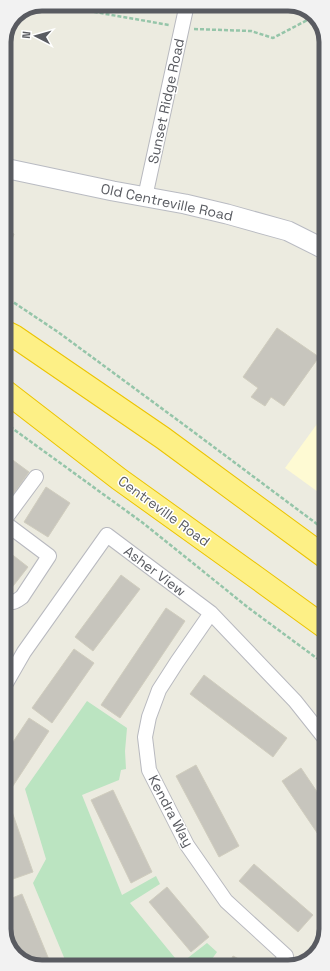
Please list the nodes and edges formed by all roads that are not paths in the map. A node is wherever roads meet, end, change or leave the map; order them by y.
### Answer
1 (186, 11) edge
2 (11, 170) edge
3 (145, 197) junction
4 (319, 247) edge
5 (11, 334) edge
6 (11, 396) edge
7 (36, 478) dead end
8 (11, 511) edge
9 (11, 528) edge
10 (319, 552) edge
11 (11, 602) edge
12 (211, 613) junction
13 (319, 623) edge
14 (11, 675) edge
15 (319, 731) edge
16 (283, 960) edge

1 - 3 street, Sunset Ridge Road
2 - 3 street, Old Centreville Road
3 - 4 street, Old Centreville Road
5 - 10 highway
6 - 13 highway, Centreville Road
7 - 8 street
9 - 11 street
12 - 14 street, Asher View
12 - 15 street, Asher View
12 - 16 street, Kendra Way

